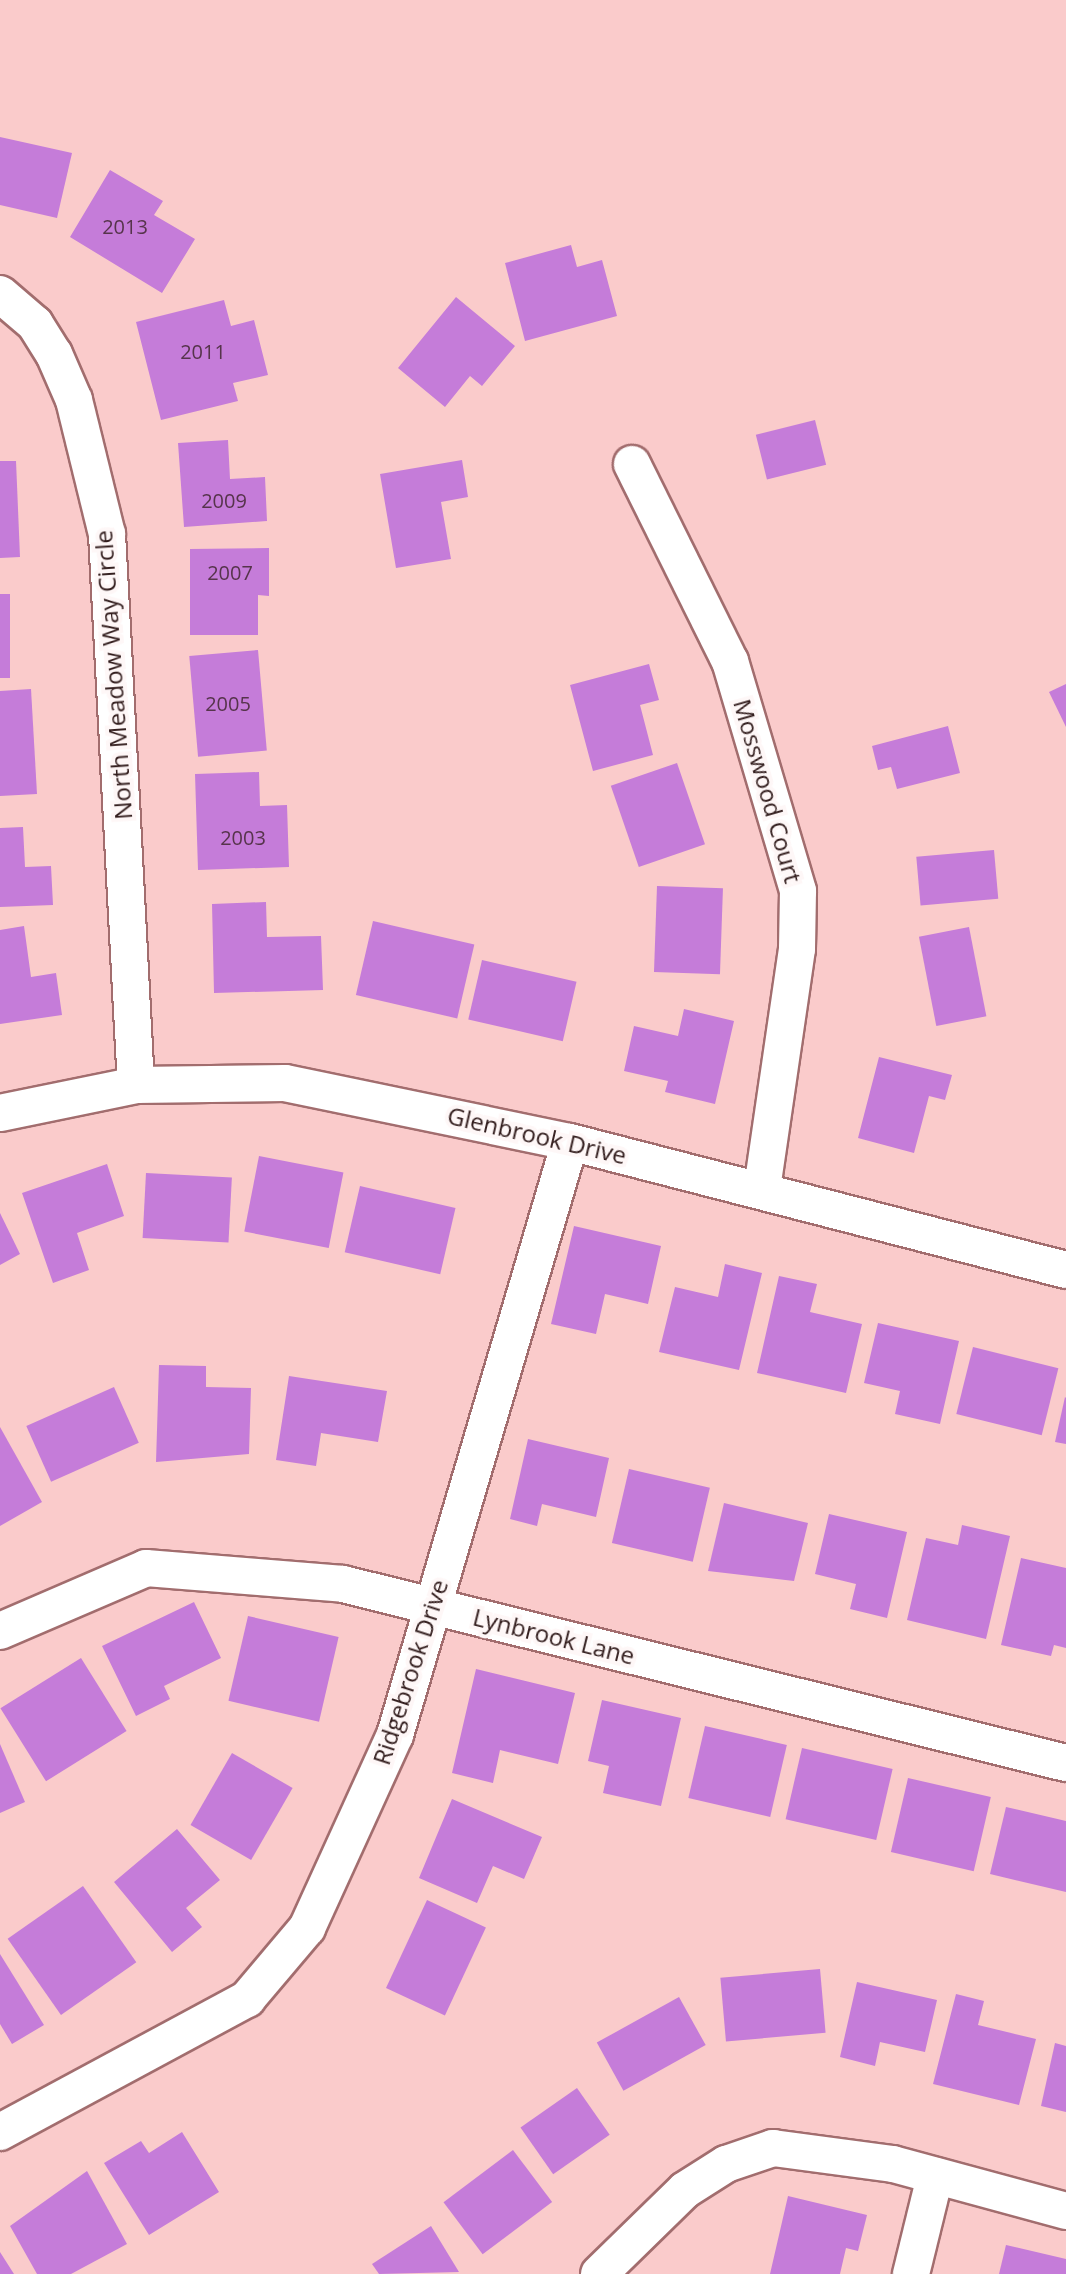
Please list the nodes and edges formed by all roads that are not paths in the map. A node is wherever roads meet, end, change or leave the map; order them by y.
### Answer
1 (0, 294) edge
2 (632, 464) dead end
3 (136, 1085) junction
4 (0, 1113) edge
5 (570, 1142) junction
6 (762, 1188) junction
7 (1066, 1270) edge
8 (432, 1606) junction
9 (0, 1631) edge
10 (1066, 1763) edge
11 (0, 2132) edge
12 (935, 2176) junction
13 (1066, 2211) edge
14 (599, 2274) edge
15 (911, 2274) edge

1 - 3 street, North Meadow Way Circle
2 - 6 street, Mosswood Court
3 - 4 street, Glenbrook Drive
3 - 5 street, Glenbrook Drive
5 - 6 street, Glenbrook Drive
5 - 8 street, Ridgebrook Drive
6 - 7 street, Glenbrook Drive
8 - 9 street, Lynbrook Lane
8 - 10 street, Lynbrook Lane
8 - 11 street, Ridgebrook Drive
12 - 13 street
12 - 14 street
12 - 15 street

